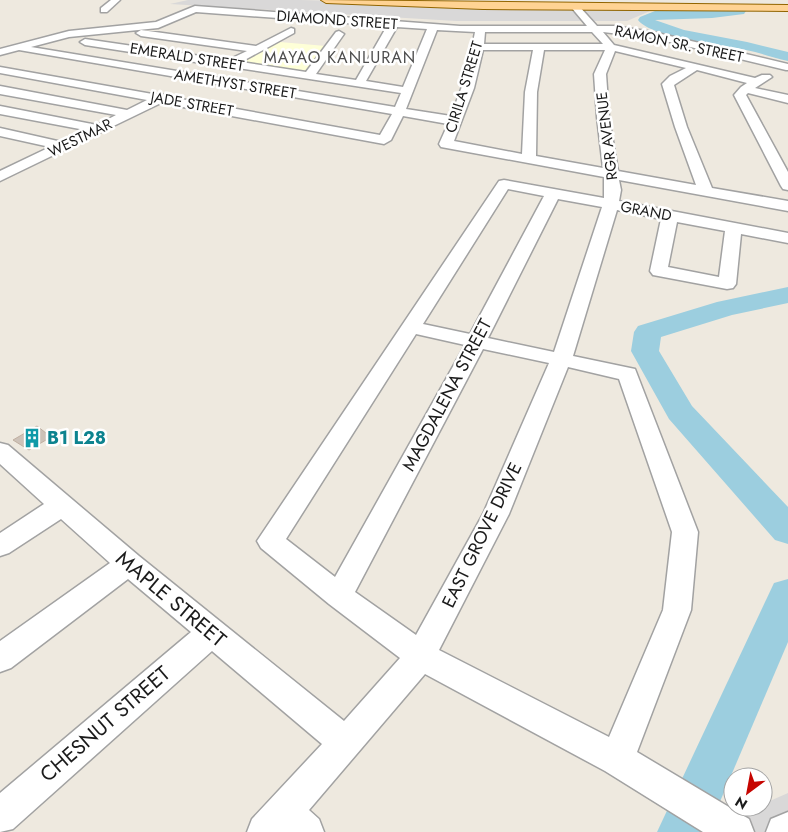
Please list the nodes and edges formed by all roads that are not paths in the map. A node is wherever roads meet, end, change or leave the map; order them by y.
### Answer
1 (116, 0) edge
2 (326, 0) edge
3 (537, 4) edge
4 (575, 7) junction
5 (788, 8) edge
6 (104, 10) dead end
7 (419, 11) edge
8 (169, 21) junction
9 (188, 22) dead end
10 (393, 24) junction
11 (433, 27) junction
12 (272, 29) dead end
13 (480, 29) junction
14 (595, 29) junction
15 (118, 30) junction
16 (339, 34) dead end
17 (56, 37) junction
18 (479, 47) junction
19 (611, 47) junction
20 (14, 48) junction
21 (540, 48) junction
22 (257, 50) junction
23 (0, 52) edge
24 (230, 64) junction
25 (695, 67) junction
26 (0, 70) edge
27 (309, 76) junction
28 (200, 79) junction
29 (359, 84) junction
30 (751, 86) junction
31 (0, 90) edge
32 (408, 91) junction
33 (160, 98) junction
34 (788, 99) edge
35 (0, 110) edge
36 (399, 112) junction
37 (128, 114) junction
38 (456, 121) junction
39 (98, 129) junction
40 (0, 132) edge
41 (63, 146) junction
42 (0, 159) edge
43 (529, 160) junction
44 (24, 165) junction
45 (0, 177) edge
46 (788, 186) edge
47 (612, 189) junction
48 (706, 191) junction
49 (553, 194) junction
50 (788, 206) edge
51 (670, 216) junction
52 (733, 228) junction
53 (788, 238) edge
54 (411, 327) junction
55 (476, 342) junction
56 (561, 360) junction
57 (2, 458) edge
58 (63, 505) junction
59 (0, 546) edge
60 (129, 564) junction
61 (339, 596) junction
62 (211, 633) junction
63 (421, 656) junction
64 (0, 658) edge
65 (346, 744) junction
66 (617, 759) junction
67 (0, 816) edge
68 (285, 825) edge
69 (788, 830) edge
70 (736, 832) edge
71 (784, 832) edge

1 - 6 street
2 - 7 main road
3 - 4 main road
3 - 7 main road
4 - 5 main road
4 - 14 street
7 - 10 street, DIAMOND STREET
7 - 11 street, DIAMOND STREET
8 - 9 street
8 - 10 street, DIAMOND STREET
8 - 15 street
10 - 29 street
11 - 13 street, DIAMOND STREET
11 - 32 street
12 - 22 street, WESTMAR
13 - 14 street, RAMON SR. STREET
13 - 18 street, CIRILA STREET
14 - 19 street
14 - 30 street, RAMON SR. STREET
15 - 17 street
15 - 22 street
16 - 27 street
17 - 20 street
17 - 24 street, EMERALD STREET
18 - 21 street
18 - 38 street, CIRILA STREET
19 - 21 street
19 - 25 street
19 - 47 street, RGR AVENUE
20 - 23 street
20 - 28 street, AMETHYST STREET
21 - 43 street
22 - 24 street, WESTMAR
24 - 27 street, EMERALD STREET
24 - 28 street, WESTMAR
25 - 30 street
25 - 48 street
26 - 33 street, JADE STREET
27 - 29 street, EMERALD STREET
28 - 33 street, WESTMAR
28 - 36 street, AMETHYST STREET
29 - 32 street, EMERALD STREET
30 - 34 street
30 - 46 street
31 - 37 street
32 - 36 street
33 - 36 street, JADE STREET
33 - 37 street, WESTMAR
35 - 39 street
36 - 38 street, AMETHYST STREET
37 - 39 street, WESTMAR
38 - 43 street, CIRILA STREET
39 - 41 street, WESTMAR
40 - 41 street
41 - 44 street, WESTMAR
42 - 44 street
43 - 47 street
44 - 45 street, WESTMAR
47 - 48 street
47 - 49 street, GRAND
47 - 51 street, GRAND
47 - 56 street, EAST GROVE DRIVE
48 - 50 street
49 - 54 street, GRAND
49 - 55 street, MAGDALENA STREET
51 - 52 street, GRAND
51 - 52 street
52 - 53 street, GRAND
54 - 55 street
54 - 61 street
55 - 56 street
55 - 61 street, MAGDALENA STREET
56 - 63 street, EAST GROVE DRIVE
56 - 66 street
57 - 58 street, MAPLE STREET
58 - 59 street
58 - 60 street, MAPLE STREET
60 - 62 street, MAPLE STREET
60 - 64 street
61 - 63 street
62 - 65 street, MAPLE STREET
62 - 67 street, CHESNUT STREET
63 - 65 street, EAST GROVE DRIVE
63 - 66 street
65 - 68 street, EAST GROVE DRIVE
66 - 70 street
69 - 71 street

